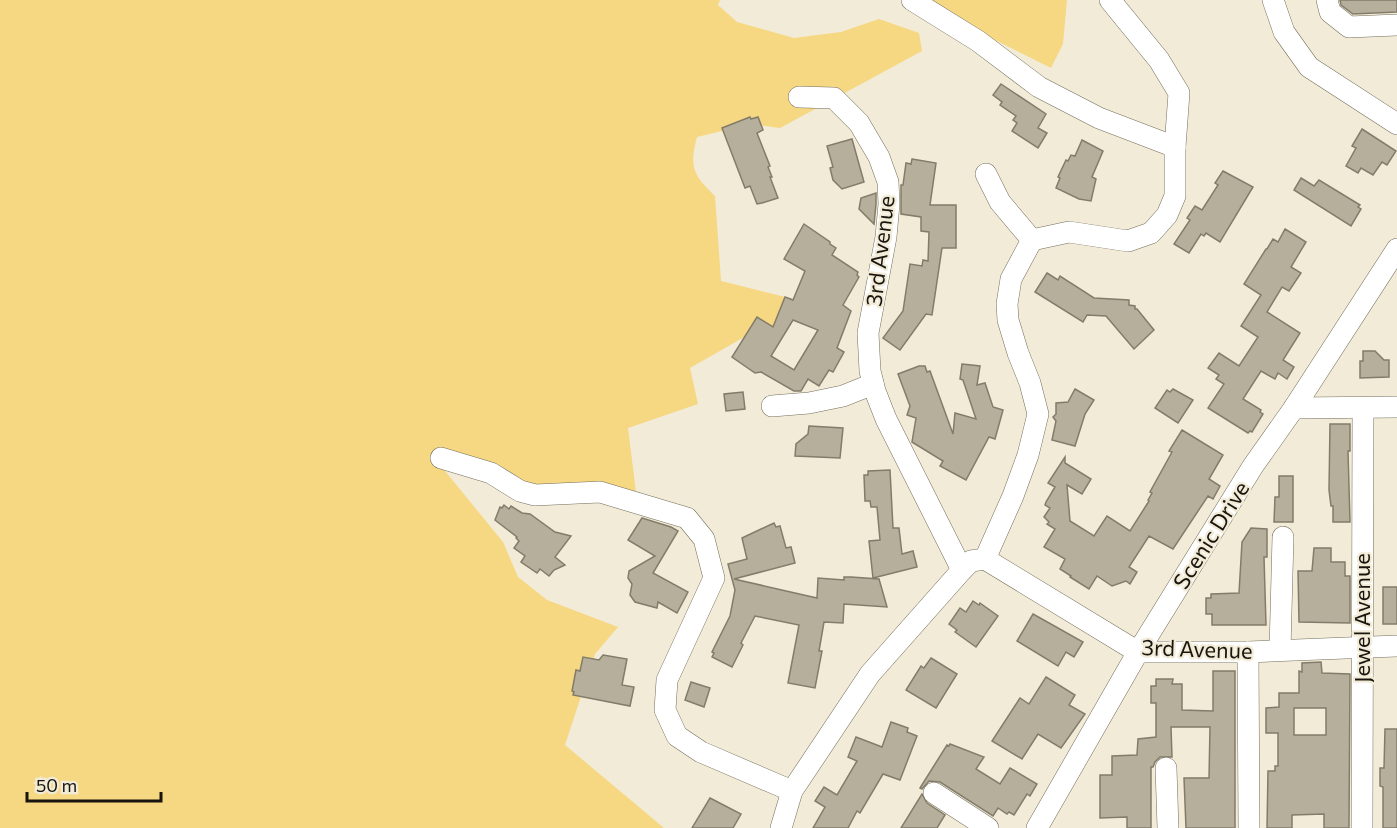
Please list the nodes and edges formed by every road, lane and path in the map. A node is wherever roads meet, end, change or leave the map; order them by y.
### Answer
1 (912, 0) edge
2 (1110, 0) edge
3 (1273, 0) edge
4 (1327, 0) edge
5 (1397, 25) edge
6 (799, 97) dead end
7 (1397, 124) edge
8 (1175, 147) junction
9 (986, 174) dead end
10 (1032, 240) junction
11 (1397, 249) edge
12 (873, 384) junction
13 (772, 406) dead end
14 (1397, 407) edge
15 (1294, 408) junction
16 (1363, 408) junction
17 (441, 458) dead end
18 (1283, 537) dead end
19 (985, 560) junction
20 (962, 570) junction
21 (1397, 646) edge
22 (1362, 647) junction
23 (1280, 650) junction
24 (1138, 652) junction
25 (1248, 652) junction
26 (1166, 768) dead end
27 (792, 791) junction
28 (934, 793) dead end
29 (781, 828) edge
30 (988, 828) edge
31 (1037, 828) edge
32 (1168, 828) edge
33 (1249, 828) edge
34 (1362, 828) edge

1 - 8 street
2 - 8 street
3 - 7 street
4 - 5 street
6 - 12 street, 3rd Avenue
8 - 10 street
9 - 10 street
10 - 19 street
11 - 15 street, Scenic Drive
12 - 13 street
12 - 20 street, 3rd Avenue
14 - 16 street
15 - 16 street
15 - 24 street, Scenic Drive
16 - 22 street, Jewel Avenue
17 - 27 street
18 - 23 street
19 - 20 street
19 - 24 street, 3rd Avenue
20 - 27 street
21 - 22 street, 3rd Avenue
22 - 23 street, 3rd Avenue
22 - 34 street, Jewel Avenue
23 - 25 street, 3rd Avenue
24 - 25 street, 3rd Avenue
24 - 31 street, Scenic Drive
25 - 33 street
26 - 32 street
27 - 29 street
28 - 30 street

